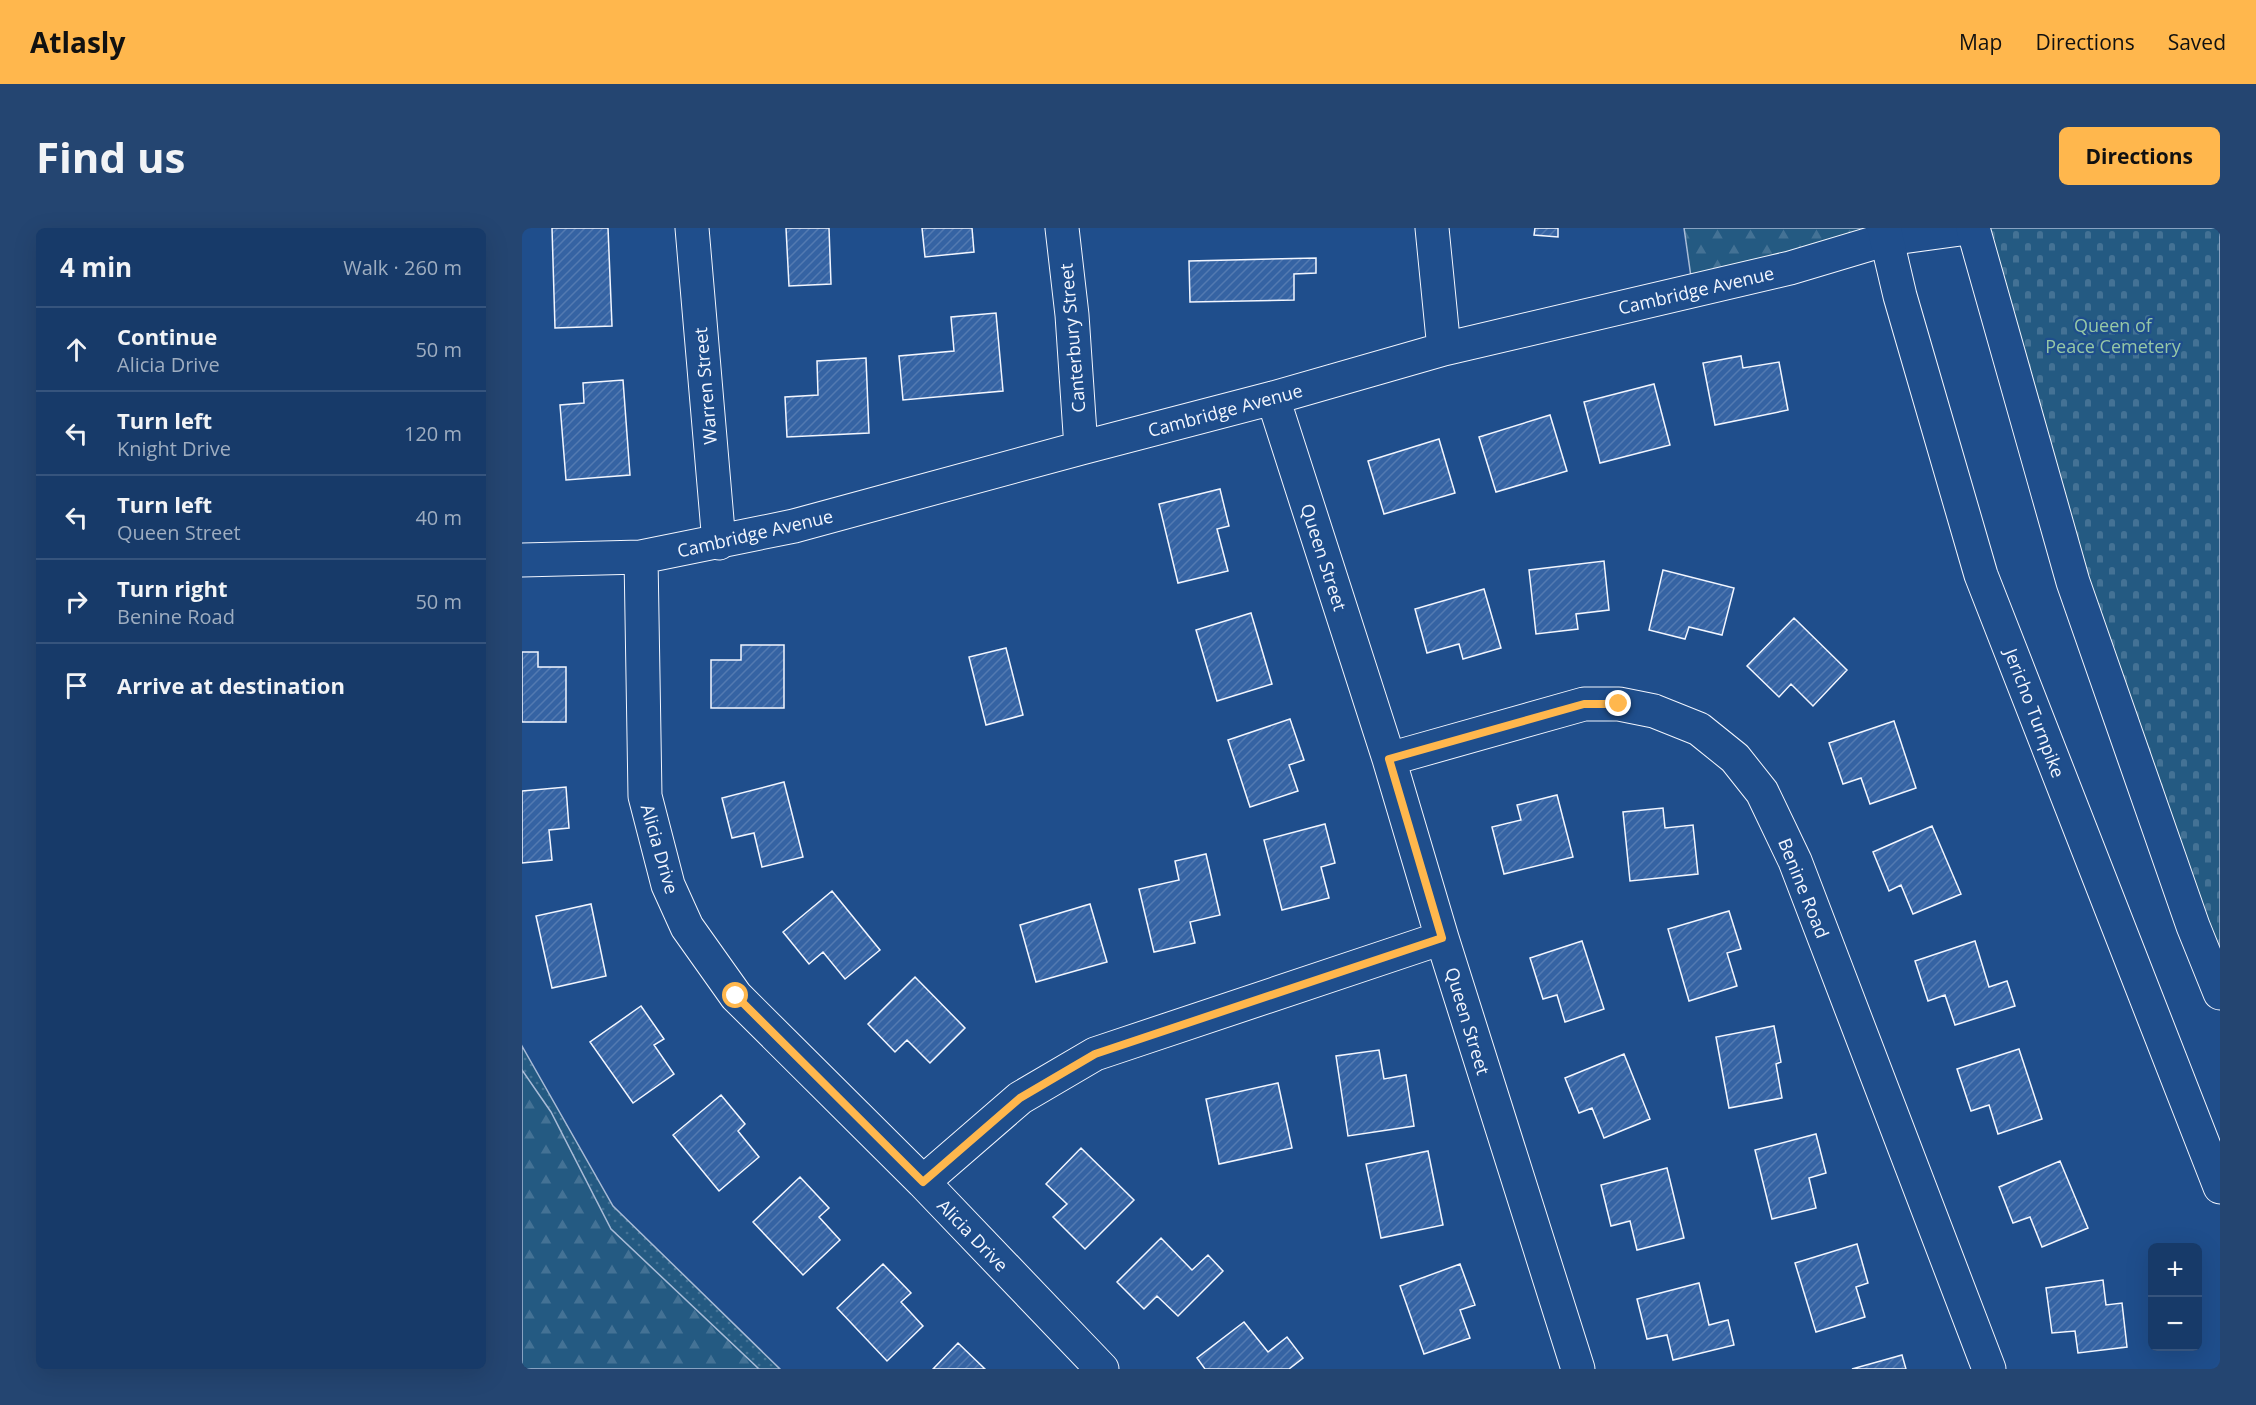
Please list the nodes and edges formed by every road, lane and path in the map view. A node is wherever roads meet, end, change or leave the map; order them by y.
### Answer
1 (692, 228) edge
2 (1062, 228) edge
3 (1432, 228) edge
4 (1970, 228) edge
5 (1885, 234) edge
6 (1444, 349) junction
7 (1273, 398) junction
8 (1081, 448) junction
9 (719, 543) junction
10 (641, 557) junction
11 (522, 560) edge
12 (1389, 759) junction
13 (1442, 938) junction
14 (2220, 993) edge
15 (923, 1182) junction
16 (2220, 1187) edge
17 (1102, 1369) edge
18 (1578, 1369) edge
19 (1989, 1369) edge

1 - 9 street, Warren Street
2 - 8 street, Canterbury Street
3 - 6 street
4 - 5 street, Cambridge Avenue
4 - 14 street
5 - 6 street, Cambridge Avenue
5 - 16 street, Jericho Turnpike
6 - 7 street, Cambridge Avenue
7 - 8 street, Cambridge Avenue
7 - 12 street, Queen Street
8 - 9 street, Cambridge Avenue
9 - 10 street, Cambridge Avenue
10 - 11 street, Cambridge Avenue
10 - 15 street, Alicia Drive
12 - 13 street, Queen Street
12 - 19 street, Benine Road
13 - 15 street
13 - 18 street, Queen Street
15 - 17 street, Alicia Drive

